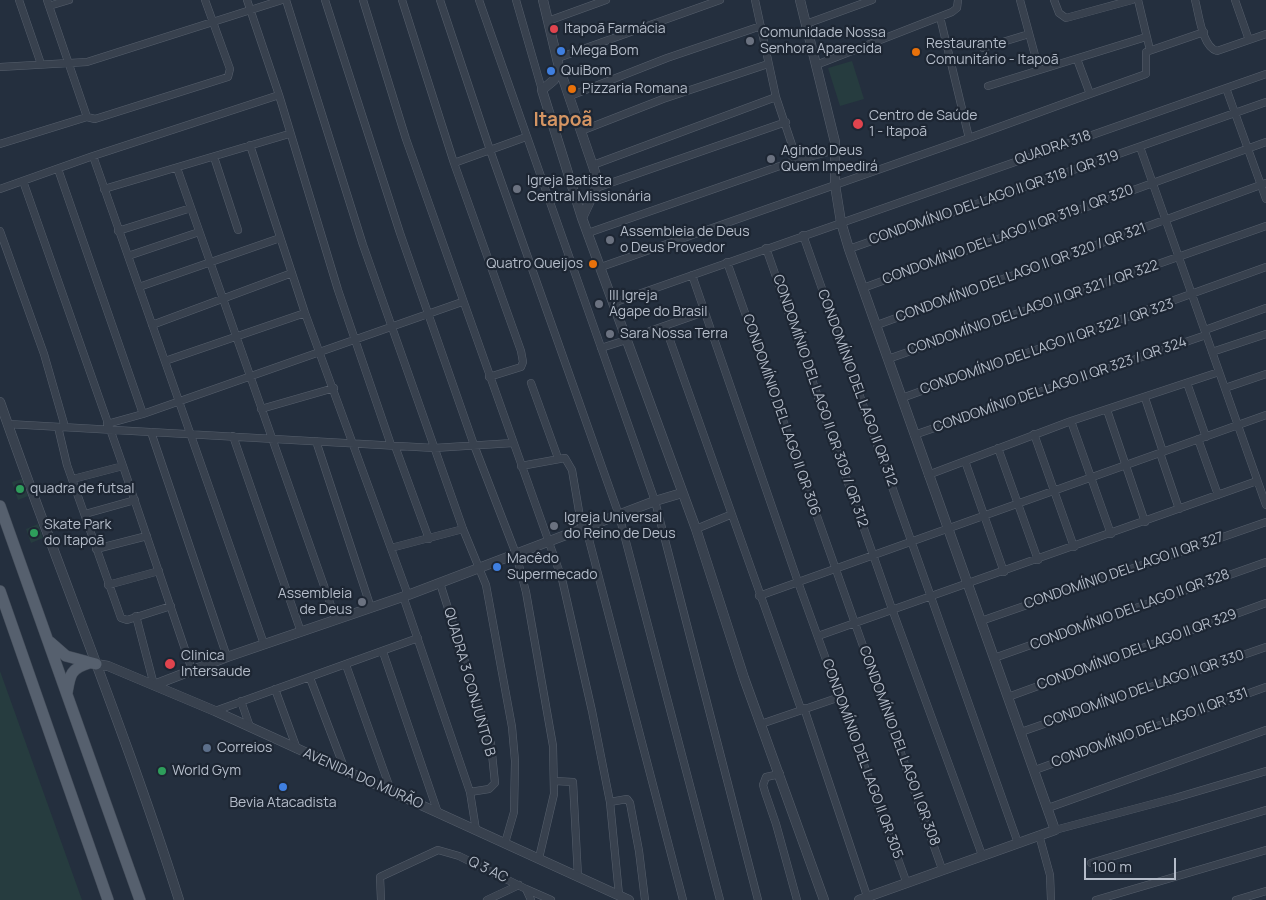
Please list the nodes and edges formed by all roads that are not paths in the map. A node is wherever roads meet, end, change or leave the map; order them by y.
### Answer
1 (19, 0) edge
2 (69, 0) edge
3 (205, 0) edge
4 (247, 0) edge
5 (282, 0) edge
6 (286, 0) edge
7 (325, 0) edge
8 (362, 0) edge
9 (402, 0) edge
10 (440, 0) edge
11 (479, 0) edge
12 (516, 0) edge
13 (543, 0) edge
14 (606, 0) edge
15 (720, 0) edge
16 (755, 0) edge
17 (800, 0) edge
18 (872, 0) edge
19 (958, 0) edge
20 (1020, 0) edge
21 (1054, 0) edge
22 (1147, 0) edge
23 (1195, 0) edge
24 (1235, 0) edge
25 (1136, 1) edge
26 (48, 3) edge
27 (250, 9) junction
28 (940, 18) junction
29 (211, 21) junction
30 (548, 21) junction
31 (806, 24) junction
32 (761, 26) junction
33 (1204, 32) junction
34 (1030, 34) junction
35 (1266, 34) edge
36 (1146, 37) junction
37 (1249, 40) junction
38 (983, 48) dead end
39 (1150, 50) junction
40 (1077, 59) junction
41 (70, 62) junction
42 (559, 62) junction
43 (41, 64) junction
44 (768, 64) junction
45 (816, 65) junction
46 (0, 67) edge
47 (1039, 70) junction
48 (1266, 74) edge
49 (554, 80) junction
50 (565, 81) junction
51 (988, 86) dead end
52 (1226, 88) junction
53 (542, 90) junction
54 (1090, 94) junction
55 (279, 95) junction
56 (570, 96) junction
57 (776, 97) junction
58 (1266, 102) edge
59 (1235, 114) junction
60 (86, 116) junction
61 (786, 122) junction
62 (581, 131) junction
63 (289, 134) junction
64 (526, 137) junction
65 (969, 138) junction
66 (1266, 142) edge
67 (0, 144) edge
68 (250, 145) junction
69 (1140, 147) junction
70 (1247, 148) junction
71 (490, 150) junction
72 (836, 150) junction
73 (93, 156) junction
74 (214, 156) junction
75 (797, 160) junction
76 (454, 163) junction
77 (593, 165) junction
78 (177, 168) junction
79 (58, 169) junction
80 (23, 181) junction
81 (1153, 183) junction
82 (1263, 184) edge
83 (835, 185) junction
84 (0, 189) edge
85 (104, 189) junction
86 (574, 192) junction
87 (594, 192) junction
88 (1266, 200) edge
89 (191, 208) junction
90 (582, 218) junction
91 (1166, 220) junction
92 (841, 222) junction
93 (1266, 226) edge
94 (238, 230) dead end
95 (0, 231) edge
96 (118, 231) junction
97 (198, 232) junction
98 (588, 233) junction
99 (802, 235) junction
100 (280, 238) junction
101 (766, 248) junction
102 (849, 249) junction
103 (128, 256) junction
104 (1179, 258) junction
105 (728, 262) junction
106 (210, 264) junction
107 (600, 267) junction
108 (1266, 268) edge
109 (292, 273) junction
110 (692, 275) junction
111 (140, 287) junction
112 (863, 288) junction
113 (1192, 295) junction
114 (222, 300) junction
115 (462, 302) junction
116 (613, 303) junction
117 (1266, 308) edge
118 (704, 312) junction
119 (305, 313) junction
120 (428, 314) junction
121 (152, 325) junction
122 (877, 325) junction
123 (392, 326) junction
124 (665, 326) junction
125 (650, 331) dead end
126 (1206, 333) junction
127 (1266, 334) edge
128 (236, 338) junction
129 (355, 340) junction
130 (626, 340) junction
131 (601, 348) junction
132 (320, 352) junction
133 (1212, 352) junction
134 (888, 359) junction
135 (165, 361) junction
136 (1220, 372) junction
137 (1266, 374) edge
138 (250, 376) junction
139 (489, 377) junction
140 (1187, 382) junction
141 (532, 383) dead end
142 (334, 388) junction
143 (1225, 388) junction
144 (902, 398) junction
145 (1145, 398) junction
146 (178, 400) junction
147 (0, 402) edge
148 (260, 409) junction
149 (1107, 410) junction
150 (143, 414) junction
151 (1266, 415) edge
152 (1071, 421) junction
153 (8, 424) junction
154 (1237, 425) junction
155 (108, 426) junction
156 (62, 427) junction
157 (151, 432) junction
158 (191, 434) junction
159 (1034, 434) junction
160 (914, 435) junction
161 (233, 436) junction
162 (270, 437) junction
163 (1202, 438) junction
164 (316, 441) junction
165 (352, 443) junction
166 (513, 443) junction
167 (393, 445) junction
168 (474, 445) junction
169 (434, 448) junction
170 (998, 448) junction
171 (1162, 453) junction
172 (558, 458) junction
173 (965, 461) junction
174 (1126, 464) junction
175 (123, 466) junction
176 (521, 466) junction
177 (928, 475) junction
178 (1090, 478) junction
179 (73, 480) junction
180 (1257, 481) junction
181 (1055, 490) junction
182 (682, 493) junction
183 (1218, 495) junction
184 (135, 500) junction
185 (655, 501) junction
186 (1018, 503) junction
187 (0, 506) edge
188 (1266, 506) edge
189 (1180, 509) junction
190 (85, 514) junction
191 (619, 515) junction
192 (730, 515) junction
193 (983, 515) junction
194 (1145, 522) junction
195 (1266, 522) edge
196 (463, 528) junction
197 (584, 528) junction
198 (948, 528) junction
199 (696, 529) junction
200 (1111, 534) junction
201 (147, 536) junction
202 (429, 539) junction
203 (911, 540) junction
204 (549, 541) junction
205 (1074, 547) junction
206 (391, 548) junction
207 (96, 549) junction
208 (516, 554) junction
209 (873, 554) junction
210 (1038, 560) junction
211 (1266, 562) edge
212 (479, 567) junction
213 (835, 568) junction
214 (159, 571) junction
215 (1004, 572) junction
216 (798, 582) junction
217 (440, 583) junction
218 (968, 584) junction
219 (108, 585) junction
220 (0, 591) edge
221 (406, 595) junction
222 (759, 596) junction
223 (930, 597) junction
224 (1266, 603) edge
225 (171, 606) junction
226 (370, 608) junction
227 (892, 610) junction
228 (136, 616) junction
229 (336, 620) junction
230 (982, 621) junction
231 (855, 624) junction
232 (300, 632) junction
233 (818, 636) junction
234 (418, 638) junction
235 (48, 639) junction
236 (264, 644) junction
237 (1266, 647) edge
238 (382, 652) junction
239 (227, 657) junction
240 (994, 658) junction
241 (92, 664) junction
242 (346, 665) junction
243 (192, 670) junction
244 (310, 678) junction
245 (154, 685) junction
246 (1266, 687) edge
247 (275, 689) junction
248 (67, 695) junction
249 (840, 697) junction
250 (1008, 697) junction
251 (241, 701) junction
252 (802, 709) junction
253 (215, 711) junction
254 (761, 724) junction
255 (250, 727) junction
256 (1266, 730) edge
257 (1021, 732) junction
258 (297, 750) junction
259 (345, 770) junction
260 (1035, 770) junction
261 (1266, 771) edge
262 (780, 774) junction
263 (555, 781) junction
264 (391, 791) junction
265 (470, 792) junction
266 (610, 802) junction
267 (1048, 808) junction
268 (1266, 810) edge
269 (438, 813) junction
270 (476, 830) junction
271 (1055, 830) junction
272 (1039, 835) junction
273 (505, 843) junction
274 (1018, 843) junction
275 (1266, 850) edge
276 (982, 855) junction
277 (539, 858) junction
278 (1091, 863) dead end
279 (942, 868) junction
280 (578, 877) junction
281 (906, 881) junction
282 (523, 887) junction
283 (1266, 891) edge
284 (619, 895) junction
285 (863, 898) edge
286 (108, 900) edge
287 (140, 900) edge
288 (179, 900) edge
289 (381, 900) edge
290 (487, 900) edge
291 (531, 900) edge
292 (551, 900) edge
293 (629, 900) edge
294 (645, 900) edge
295 (682, 900) edge
296 (720, 900) edge
297 (758, 900) edge
298 (797, 900) edge
299 (824, 900) edge
300 (1051, 900) edge
301 (1096, 900) edge
302 (1236, 900) edge

1 - 43 street
2 - 26 street
3 - 29 street
4 - 27 street
5 - 27 street
6 - 123 street
7 - 120 street
8 - 115 street
9 - 76 street
10 - 71 street
11 - 64 street
12 - 53 street
13 - 30 street
14 - 30 street
15 - 42 street
16 - 32 street
17 - 31 street
18 - 31 street
19 - 28 street
20 - 34 street
21 - 25 street
22 - 25 street
23 - 33 street
24 - 37 street
25 - 36 street
26 - 41 street
27 - 29 street
27 - 55 street
28 - 45 street
28 - 65 street
29 - 41 street
29 - 60 street
30 - 42 street
31 - 45 street
32 - 44 street
32 - 56 street
33 - 37 street
33 - 39 street
34 - 38 street
34 - 47 street
35 - 37 street
36 - 39 street
36 - 40 street
39 - 54 street
40 - 47 street
40 - 54 street
41 - 43 street
41 - 60 street
42 - 49 street
42 - 50 street
43 - 46 street
44 - 57 street
44 - 62 street
45 - 72 street
47 - 51 street
48 - 52 street, QUADRA 318
49 - 50 street
49 - 53 street
50 - 56 street
52 - 59 street
52 - 92 street, QUADRA 318
53 - 86 street
54 - 65 street
55 - 63 street
55 - 73 street
56 - 62 street
57 - 61 street
57 - 77 street
58 - 59 street, CONDOMÍNIO DEL LAGO II QR 318 / QR 319
59 - 69 street, CONDOMÍNIO DEL LAGO II QR 318 / QR 319
59 - 70 street
60 - 67 street
61 - 75 street
61 - 87 street
62 - 77 street
63 - 68 street
63 - 129 street
64 - 71 street
64 - 131 street
65 - 83 street
66 - 70 street, CONDOMÍNIO DEL LAGO II QR 319 / QR 320
68 - 74 street
68 - 100 street
69 - 81 street
69 - 102 street, CONDOMÍNIO DEL LAGO II QR 318 / QR 319
70 - 81 street, CONDOMÍNIO DEL LAGO II QR 319 / QR 320
70 - 82 street
71 - 76 street
71 - 191 street
72 - 75 street
72 - 83 street
73 - 79 street
73 - 85 street
74 - 78 street
74 - 94 street
75 - 98 street
76 - 139 street
77 - 87 street
78 - 85 street
78 - 89 street
79 - 80 street
79 - 150 street
80 - 84 street
80 - 155 street
81 - 91 street
81 - 112 street, CONDOMÍNIO DEL LAGO II QR 319 / QR 320
82 - 88 street
82 - 91 street, CONDOMÍNIO DEL LAGO II QR 320 / QR 321
83 - 92 street
83 - 107 street
85 - 96 street
86 - 87 street
86 - 90 street
87 - 90 street
89 - 96 street
89 - 97 street
90 - 98 street
91 - 104 street
91 - 122 street, CONDOMÍNIO DEL LAGO II QR 320 / QR 321
92 - 99 street, QUADRA 318
92 - 102 street
93 - 104 street, CONDOMÍNIO DEL LAGO II QR 321 / QR 322
95 - 156 street
96 - 103 street
97 - 103 street
97 - 106 street
98 - 107 street
99 - 101 street, QUADRA 318
99 - 203 street, CONDOMÍNIO DEL LAGO II QR 312
100 - 106 street
100 - 109 street
101 - 105 street, QUADRA 318
101 - 209 street, CONDOMÍNIO DEL LAGO II QR 309 / QR 312
102 - 112 street
103 - 111 street
104 - 113 street
104 - 134 street, CONDOMÍNIO DEL LAGO II QR 321 / QR 322
105 - 110 street, QUADRA 318
105 - 213 street, CONDOMÍNIO DEL LAGO II QR 306
106 - 111 street
106 - 114 street
107 - 116 street
108 - 113 street, CONDOMÍNIO DEL LAGO II QR 322 / QR 323
109 - 114 street
109 - 119 street
110 - 116 street, QUADRA 318
110 - 118 street, CONDOMÍNIO DEL LAGO II QR 305
111 - 121 street
112 - 122 street
113 - 126 street
113 - 144 street, CONDOMÍNIO DEL LAGO II QR 322 / QR 323
114 - 121 street
114 - 128 street
115 - 120 street
115 - 139 street
116 - 130 street
117 - 126 street, CONDOMÍNIO DEL LAGO II QR 323 / QR 324
118 - 124 street
118 - 216 street, CONDOMÍNIO DEL LAGO II QR 305
119 - 128 street
119 - 132 street
120 - 123 street
120 - 168 street
121 - 135 street
122 - 134 street
123 - 129 street
123 - 169 street
124 - 125 street
124 - 192 street
126 - 133 street
126 - 160 street, CONDOMÍNIO DEL LAGO II QR 323 / QR 324
127 - 133 street
128 - 135 street
128 - 138 street
129 - 132 street
129 - 167 street
130 - 131 street
130 - 182 street
131 - 185 street
132 - 138 street
132 - 142 street
133 - 136 street
134 - 144 street
135 - 146 street
136 - 140 street
136 - 143 street
137 - 143 street
138 - 146 street
138 - 148 street
139 - 166 street
140 - 145 street
140 - 163 street
141 - 172 street
142 - 148 street
142 - 165 street
143 - 154 street
144 - 160 street
145 - 149 street
145 - 171 street
146 - 150 street
146 - 158 street
147 - 153 street
148 - 162 street
149 - 152 street
149 - 174 street
150 - 155 street
151 - 154 street
152 - 159 street
152 - 178 street
153 - 156 street
153 - 241 street
154 - 163 street
154 - 180 street
155 - 156 street
155 - 157 street
155 - 175 street
156 - 179 street
157 - 158 street
157 - 239 street
158 - 161 street
158 - 236 street
159 - 170 street
159 - 181 street
160 - 177 street
161 - 162 street
161 - 232 street
162 - 164 street
162 - 229 street
163 - 171 street
163 - 183 street
164 - 165 street
164 - 226 street
165 - 167 street
165 - 206 street
166 - 168 street
166 - 176 street
167 - 169 street
167 - 202 street
168 - 169 street
168 - 208 street
169 - 196 street
170 - 173 street
170 - 186 street
171 - 174 street
171 - 189 street
172 - 176 street
172 - 197 street
173 - 177 street
173 - 193 street
174 - 178 street
174 - 194 street
175 - 179 street
175 - 184 street
176 - 204 street
177 - 198 street
178 - 181 street
178 - 200 street
179 - 190 street
180 - 183 street
180 - 188 street
181 - 186 street
181 - 205 street
182 - 185 street
182 - 199 street
183 - 189 street
184 - 190 street
184 - 201 street
185 - 191 street
185 - 297 street
186 - 193 street
186 - 210 street
187 - 235 main road
189 - 194 street
190 - 207 street
191 - 197 street
191 - 296 street
192 - 199 street
192 - 222 street
193 - 198 street
193 - 215 street
194 - 200 street
195 - 230 street, CONDOMÍNIO DEL LAGO II QR 327
196 - 202 street
196 - 212 street
197 - 204 street
197 - 295 street
198 - 203 street
198 - 218 street
199 - 254 street
200 - 205 street
201 - 207 street
201 - 214 street
202 - 206 street
203 - 209 street
203 - 223 street, CONDOMÍNIO DEL LAGO II QR 312
204 - 208 street
204 - 266 street
205 - 210 street
206 - 221 street
207 - 219 street
208 - 212 street
208 - 263 street
209 - 213 street
209 - 227 street, CONDOMÍNIO DEL LAGO II QR 309 / QR 312
210 - 215 street
211 - 240 street, CONDOMÍNIO DEL LAGO II QR 328
212 - 217 street
212 - 273 street
213 - 216 street
213 - 231 street, CONDOMÍNIO DEL LAGO II QR 306
214 - 219 street
214 - 225 street
215 - 218 street
216 - 222 street
216 - 233 street, CONDOMÍNIO DEL LAGO II QR 305
217 - 221 street
217 - 265 street, QUADRA 3 CONJUNTO B
218 - 223 street
218 - 230 street
219 - 228 street
220 - 286 main road
221 - 226 street
221 - 234 street
222 - 252 street
223 - 227 street
223 - 274 street, CONDOMÍNIO DEL LAGO II QR 312
224 - 250 street, CONDOMÍNIO DEL LAGO II QR 329
225 - 228 street
225 - 243 street
226 - 229 street
227 - 231 street
227 - 276 street, CONDOMÍNIO DEL LAGO II QR 309 / QR 312
228 - 245 street
229 - 232 street
230 - 240 street
231 - 233 street
231 - 279 street, CONDOMÍNIO DEL LAGO II QR 308
232 - 236 street
233 - 249 street, CONDOMÍNIO DEL LAGO II QR 305
234 - 238 street
234 - 265 street
235 - 241 main road
235 - 248 main road
236 - 239 street
237 - 257 street, CONDOMÍNIO DEL LAGO II QR 330
238 - 242 street
238 - 269 street
239 - 243 street
240 - 250 street
241 - 245 street, AVENIDA DO MURÃO
241 - 248 main road
241 - 288 street
242 - 244 street
242 - 264 street
243 - 245 street
244 - 247 street
244 - 259 street
245 - 253 street, AVENIDA DO MURÃO
246 - 260 street, CONDOMÍNIO DEL LAGO II QR 331
247 - 251 street
247 - 258 street
248 - 287 main road
249 - 252 street
249 - 281 street, CONDOMÍNIO DEL LAGO II QR 305
250 - 257 street
251 - 253 street
251 - 255 street
252 - 254 street
252 - 285 street
253 - 255 street, AVENIDA DO MURÃO
254 - 262 street
255 - 258 street, AVENIDA DO MURÃO
256 - 267 street
257 - 260 street
258 - 259 street, AVENIDA DO MURÃO
259 - 264 street, AVENIDA DO MURÃO
260 - 267 street
261 - 271 street
262 - 298 street
262 - 299 street
263 - 277 street
263 - 280 street
264 - 269 street, AVENIDA DO MURÃO
265 - 270 street
266 - 284 street
266 - 294 street
267 - 271 street
268 - 278 street
269 - 270 street, AVENIDA DO MURÃO
270 - 273 street, AVENIDA DO MURÃO
271 - 272 street
272 - 274 street
272 - 300 street
273 - 277 street, AVENIDA DO MURÃO
274 - 276 street
275 - 301 street
276 - 279 street
277 - 280 street, AVENIDA DO MURÃO
279 - 281 street
280 - 284 street, AVENIDA DO MURÃO
281 - 285 street
282 - 289 street, Q 3 AC
282 - 290 street
282 - 291 street
282 - 292 street, Q 3 AC
283 - 302 street
284 - 293 street, AVENIDA DO MURÃO

